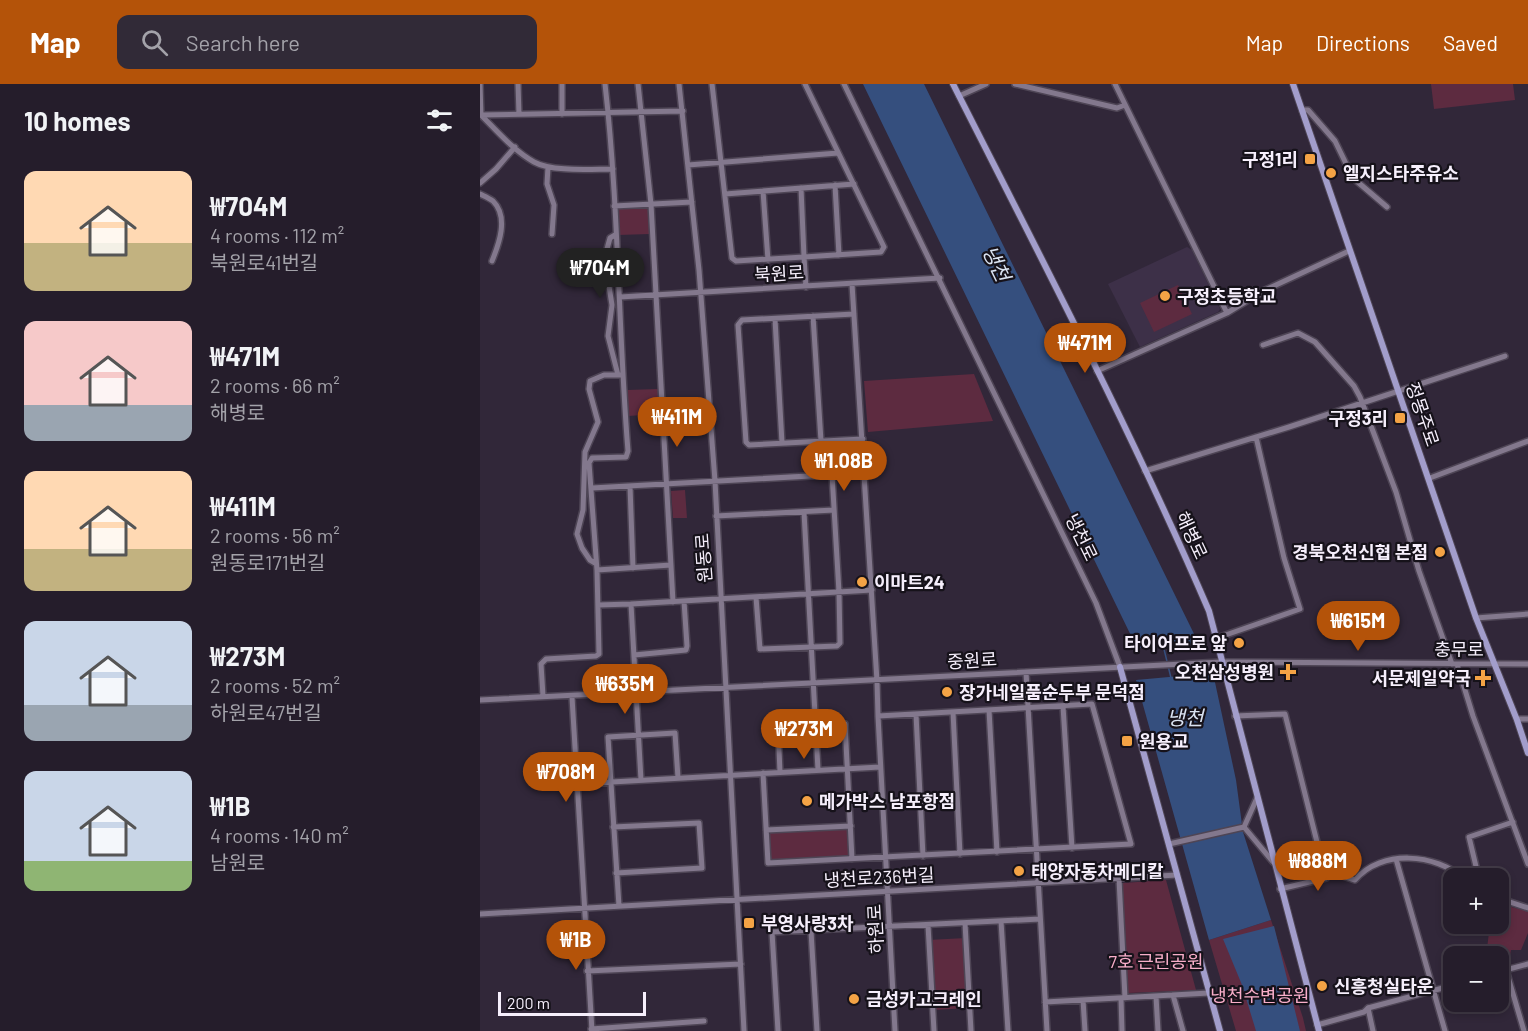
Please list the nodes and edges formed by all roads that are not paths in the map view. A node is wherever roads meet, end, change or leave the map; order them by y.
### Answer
1 (480, 84) edge
2 (518, 84) edge
3 (562, 84) edge
4 (605, 84) edge
5 (638, 84) edge
6 (679, 84) edge
7 (712, 84) edge
8 (805, 84) edge
9 (844, 84) edge
10 (953, 84) edge
11 (986, 84) edge
12 (1016, 84) edge
13 (1115, 84) edge
14 (1293, 84) edge
15 (959, 96) junction
16 (1125, 105) junction
17 (1302, 110) junction
18 (683, 111) junction
19 (642, 112) junction
20 (519, 114) junction
21 (562, 114) junction
22 (609, 114) junction
23 (482, 115) junction
24 (515, 147) junction
25 (838, 153) junction
26 (722, 163) junction
27 (687, 165) junction
28 (548, 166) junction
29 (613, 169) junction
30 (480, 183) edge
31 (854, 184) junction
32 (835, 185) junction
33 (801, 188) junction
34 (763, 191) junction
35 (480, 194) edge
36 (725, 194) junction
37 (692, 202) junction
38 (651, 204) junction
39 (614, 206) junction
40 (1387, 207) dead end
41 (552, 234) dead end
42 (615, 235) junction
43 (1349, 251) junction
44 (839, 255) junction
45 (804, 257) junction
46 (768, 260) junction
47 (492, 261) dead end
48 (940, 278) junction
49 (852, 284) junction
50 (806, 287) junction
51 (700, 292) junction
52 (656, 295) junction
53 (620, 297) junction
54 (1227, 313) junction
55 (854, 314) junction
56 (813, 316) junction
57 (775, 319) junction
58 (1263, 345) dead end
59 (1505, 356) dead end
60 (1097, 371) junction
61 (620, 375) junction
62 (1399, 389) junction
63 (1362, 402) junction
64 (1256, 437) junction
65 (862, 439) junction
66 (821, 441) junction
67 (1528, 441) edge
68 (783, 443) junction
69 (1145, 471) junction
70 (864, 473) junction
71 (832, 474) junction
72 (1430, 478) junction
73 (715, 481) junction
74 (668, 484) junction
75 (630, 486) junction
76 (592, 488) junction
77 (834, 510) junction
78 (804, 512) junction
79 (716, 516) junction
80 (671, 565) junction
81 (596, 567) junction
82 (633, 568) junction
83 (872, 590) junction
84 (839, 592) junction
85 (809, 594) junction
86 (756, 597) junction
87 (721, 599) junction
88 (684, 601) junction
89 (673, 602) junction
90 (631, 604) junction
91 (598, 605) junction
92 (1528, 614) edge
93 (1476, 618) junction
94 (1217, 638) junction
95 (812, 647) junction
96 (634, 655) junction
97 (1222, 662) junction
98 (1454, 664) junction
99 (1494, 664) junction
100 (1528, 664) edge
101 (1131, 666) joint
102 (1120, 667) junction
103 (1026, 672) junction
104 (877, 681) junction
105 (814, 684) junction
106 (725, 688) junction
107 (636, 693) junction
108 (543, 696) junction
109 (572, 697) junction
110 (480, 700) edge
111 (1063, 706) junction
112 (1028, 709) junction
113 (989, 710) junction
114 (953, 712) junction
115 (916, 714) junction
116 (878, 716) junction
117 (1235, 716) junction
118 (1517, 719) junction
119 (1528, 720) edge
120 (816, 726) junction
121 (638, 735) junction
122 (1528, 753) edge
123 (880, 767) junction
124 (848, 769) junction
125 (818, 771) junction
126 (780, 772) junction
127 (763, 773) junction
128 (729, 775) junction
129 (678, 778) junction
130 (640, 780) junction
131 (610, 782) junction
132 (576, 784) junction
133 (1257, 798) junction
134 (1513, 822) junction
135 (851, 826) junction
136 (614, 827) junction
137 (1243, 827) junction
138 (766, 830) junction
139 (1168, 844) junction
140 (1072, 848) junction
141 (1036, 850) junction
142 (997, 852) junction
143 (960, 854) junction
144 (924, 856) junction
145 (886, 858) junction
146 (852, 859) junction
147 (1396, 859) junction
148 (1273, 862) junction
149 (1528, 864) edge
150 (1448, 868) edge
151 (1476, 868) edge
152 (1324, 870) junction
153 (616, 873) junction
154 (1177, 875) junction
155 (1119, 879) junction
156 (1038, 884) junction
157 (1280, 889) junction
158 (888, 892) junction
159 (737, 899) junction
160 (1509, 902) edge
161 (619, 906) junction
162 (1528, 908) edge
163 (583, 909) junction
164 (480, 914) edge
165 (1040, 919) junction
166 (1001, 921) junction
167 (965, 923) junction
168 (928, 925) junction
169 (890, 927) junction
170 (811, 930) junction
171 (741, 964) junction
172 (1528, 964) edge
173 (1509, 969) edge
174 (587, 971) junction
175 (1509, 980) edge
176 (1443, 988) edge
177 (1433, 990) junction
178 (1209, 993) junction
179 (1173, 995) junction
180 (1156, 996) junction
181 (1123, 998) junction
182 (1083, 1000) junction
183 (1045, 1002) junction
184 (1368, 1008) junction
185 (704, 1021) dead end
186 (1318, 1028) edge
187 (592, 1030) edge
188 (744, 1031) edge
189 (778, 1031) edge
190 (817, 1031) edge
191 (896, 1031) edge
192 (934, 1031) edge
193 (971, 1031) edge
194 (1008, 1031) edge
195 (1047, 1031) edge
196 (1085, 1031) edge
197 (1122, 1031) edge
198 (1158, 1031) edge
199 (1183, 1031) edge
200 (1220, 1031) edge
201 (1373, 1031) edge
202 (1445, 1031) edge
203 (1524, 1031) edge

1 - 23 street
2 - 20 street
3 - 21 street
4 - 22 street
5 - 19 street
6 - 18 street, 원동로
7 - 26 street
8 - 25 street
9 - 48 street, 냉천로
10 - 15 main road, 해병로
11 - 15 street
12 - 16 street
13 - 16 street
14 - 17 main road, 정몽주로
15 - 60 main road, 해병로
16 - 54 street
17 - 40 street
17 - 43 main road, 정몽주로
18 - 19 street
18 - 27 street, 원동로
19 - 22 street
19 - 38 street
20 - 21 street
20 - 23 street
21 - 22 street
22 - 29 street
23 - 24 street
24 - 28 street
24 - 30 street
25 - 26 street
25 - 31 street
26 - 27 street
26 - 36 street
27 - 37 street, 원동로
28 - 29 street
28 - 41 street
29 - 39 street
31 - 32 street
31 - 44 street
32 - 33 street
32 - 44 street
33 - 34 street
33 - 45 street
34 - 36 street
34 - 46 street
35 - 47 street
36 - 46 street
37 - 38 street
37 - 51 street, 원동로
38 - 39 street
38 - 52 street
39 - 42 street
42 - 53 street
42 - 61 street
43 - 54 street
43 - 62 main road, 정몽주로
44 - 45 street
45 - 46 street
45 - 50 street
48 - 49 street, 북원로
48 - 102 street, 냉천로
49 - 50 street, 북원로
49 - 55 street, 하원로
50 - 51 street, 북원로
51 - 52 street, 북원로
51 - 73 street, 원동로
52 - 53 street, 북원로
52 - 74 street
53 - 61 street
54 - 60 street
55 - 56 street
55 - 65 street, 하원로
56 - 57 street
56 - 66 street
57 - 68 street
57 - 68 street
58 - 63 street
59 - 62 street
60 - 69 main road, 해병로
61 - 76 street
61 - 81 street
62 - 63 street
62 - 72 main road, 정몽주로
63 - 64 street
63 - 98 street
64 - 69 street
64 - 94 street
65 - 66 street
65 - 70 street, 하원로
66 - 68 street
67 - 72 street
69 - 94 main road, 해병로
70 - 71 street
70 - 83 street, 하원로
71 - 73 street
71 - 77 street
72 - 93 main road, 정몽주로
73 - 74 street
73 - 79 street, 원동로
74 - 75 street
74 - 80 street
75 - 76 street
75 - 82 street
76 - 81 street
77 - 78 street
77 - 84 street
78 - 79 street
78 - 85 street
79 - 87 street, 원동로
80 - 82 street
80 - 89 street
81 - 82 street
81 - 91 street
83 - 84 street
83 - 104 street, 하원로
84 - 85 street
84 - 95 street
85 - 86 street
85 - 95 street
86 - 87 street
86 - 95 street
87 - 88 street
87 - 106 street, 원동로
88 - 89 street
88 - 96 street
89 - 90 street
90 - 91 street
90 - 96 street
91 - 108 street
92 - 93 street
93 - 99 main road, 정몽주로
94 - 97 main road, 해병로
95 - 105 street
96 - 107 street
97 - 98 street, 충무로
97 - 101 street, 충무로
97 - 117 main road, 해병로
98 - 99 street, 충무로
98 - 134 street
99 - 100 street, 충무로
99 - 118 main road, 정몽주로
101 - 102 street, 중원로
102 - 103 street, 중원로
102 - 139 main road, 냉천로
103 - 104 street, 중원로
103 - 112 street
104 - 105 street, 중원로
104 - 116 street, 하원로
105 - 106 street, 중원로
105 - 120 street
106 - 107 street, 중원로
106 - 128 street, 원동로
107 - 109 street, 중원로
107 - 121 street
108 - 109 street, 중원로
108 - 110 street, 중원로
109 - 132 street
111 - 112 street
111 - 140 street
111 - 140 street
112 - 113 street
112 - 141 street
113 - 114 street
113 - 142 street
114 - 115 street
114 - 143 street
115 - 116 street
115 - 144 street
116 - 123 street, 하원로
117 - 133 main road, 해병로
117 - 152 street
118 - 119 street
118 - 122 main road, 정몽주로
120 - 124 street
120 - 125 street
120 - 126 street
121 - 129 street
121 - 130 street
121 - 131 street
123 - 124 street
123 - 145 street, 하원로
124 - 125 street
124 - 135 street
125 - 126 street
126 - 127 street
127 - 128 street
127 - 138 street
128 - 129 street
128 - 159 street, 원동로
129 - 130 street
130 - 131 street
131 - 132 street
131 - 136 street
132 - 163 street
133 - 137 street
133 - 148 main road, 해병로
134 - 149 street
134 - 151 street
135 - 138 street
135 - 146 street
136 - 153 street
136 - 153 street
137 - 139 street
137 - 148 street
138 - 146 street
139 - 154 main road, 냉천로
140 - 141 street
141 - 142 street
141 - 156 street
142 - 143 street
143 - 144 street
144 - 145 street
145 - 146 street
145 - 158 street, 하원로
147 - 150 street
147 - 152 street
147 - 177 street
148 - 157 main road, 해병로
152 - 157 street
153 - 161 street
154 - 155 street, 냉천로236번길
154 - 178 main road, 냉천로
155 - 156 street, 냉천로236번길
155 - 181 street
156 - 158 street, 냉천로236번길
156 - 165 street
157 - 186 main road, 해병로
158 - 159 street, 냉천로236번길
158 - 169 street, 하원로
159 - 161 street, 냉천로236번길
159 - 171 street, 원동로
160 - 162 street
161 - 163 street, 냉천로236번길
163 - 164 street, 냉천로236번길
163 - 174 street
165 - 166 street
165 - 183 street
166 - 167 street
166 - 194 street
167 - 168 street
167 - 193 street
168 - 169 street
168 - 192 street
169 - 170 street
169 - 191 street, 하원로
170 - 189 street
170 - 190 street
171 - 174 street
171 - 188 street, 원동로
172 - 173 street
174 - 187 street
175 - 203 street
176 - 177 street
177 - 184 street
177 - 202 street
178 - 179 street
178 - 200 main road, 냉천로
179 - 180 street
179 - 199 street
180 - 181 street
180 - 198 street
181 - 182 street
181 - 197 street
182 - 183 street
182 - 196 street
183 - 195 street
184 - 186 street
184 - 201 street
185 - 187 street

